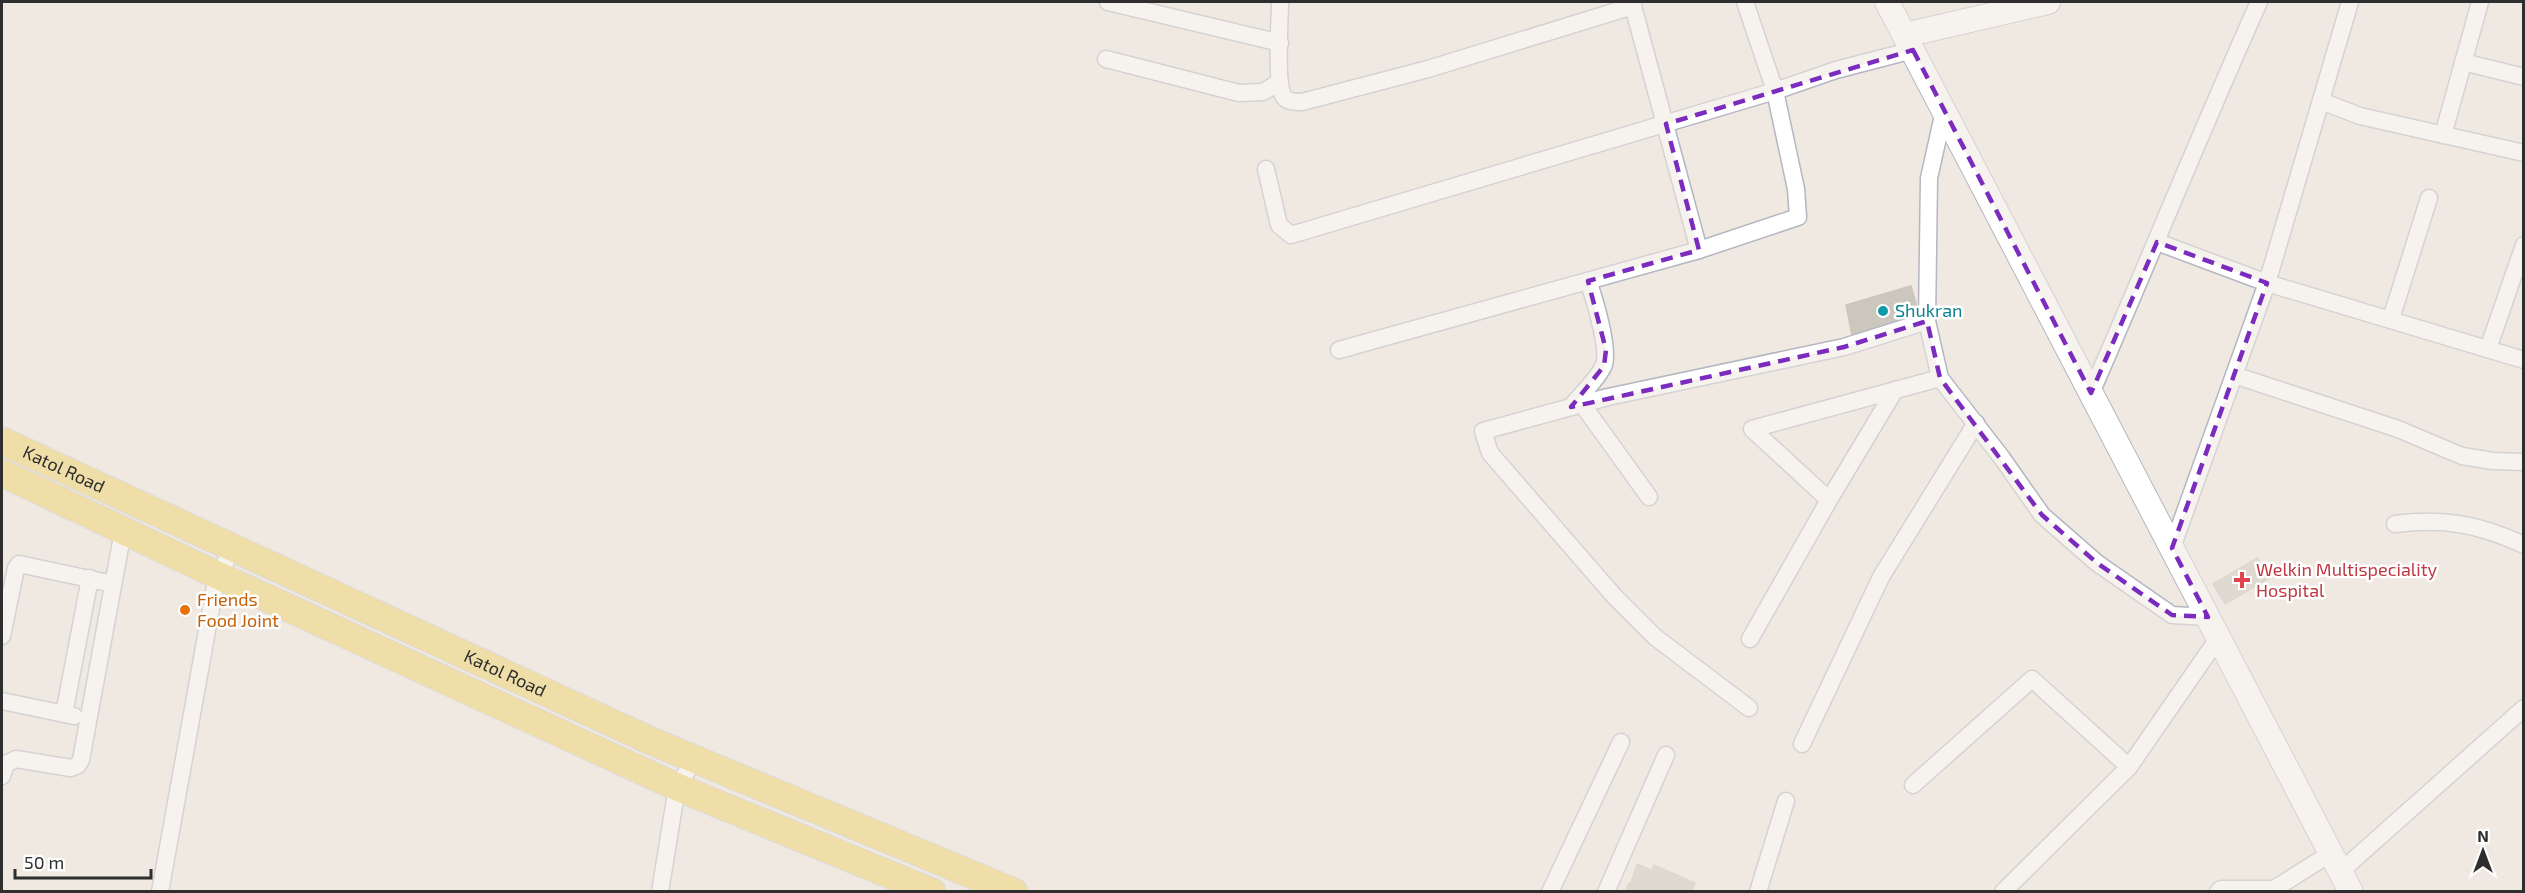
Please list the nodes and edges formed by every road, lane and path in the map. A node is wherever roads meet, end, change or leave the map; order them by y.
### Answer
1 (1108, 2) edge
2 (1281, 2) edge
3 (1745, 2) edge
4 (1978, 2) edge
5 (2048, 2) edge
6 (2259, 2) edge
7 (2350, 2) edge
8 (2480, 2) edge
9 (1632, 4) edge
10 (1901, 27) edge
11 (1280, 43) junction
12 (1106, 59) dead end
13 (2463, 62) junction
14 (2523, 77) edge
15 (1279, 82) junction
16 (1775, 91) junction
17 (2321, 101) junction
18 (1944, 111) junction
19 (1666, 124) junction
20 (2443, 135) junction
21 (2523, 153) edge
22 (1266, 169) dead end
23 (2429, 198) dead end
24 (2157, 242) junction
25 (2523, 245) edge
26 (1699, 250) junction
27 (1588, 281) junction
28 (2267, 283) junction
29 (2391, 319) junction
30 (1927, 321) junction
31 (2488, 349) junction
32 (1339, 350) dead end
33 (2523, 360) edge
34 (2234, 375) junction
35 (1940, 378) junction
36 (1895, 390) junction
37 (2091, 393) junction
38 (1576, 405) junction
39 (1976, 423) junction
40 (2, 441) edge
41 (39, 459) junction
42 (2523, 462) edge
43 (2, 473) edge
44 (29, 485) junction
45 (1649, 497) dead end
46 (1828, 500) junction
47 (2395, 524) dead end
48 (123, 531) junction
49 (2523, 545) edge
50 (2172, 548) junction
51 (234, 549) junction
52 (217, 575) junction
53 (90, 578) junction
54 (113, 584) junction
55 (2214, 627) junction
56 (2, 636) edge
57 (1750, 639) dead end
58 (2, 701) edge
59 (1749, 708) dead end
60 (2523, 708) edge
61 (64, 714) junction
62 (88, 718) junction
63 (1621, 742) dead end
64 (1802, 744) dead end
65 (1666, 755) dead end
66 (695, 759) junction
67 (2129, 767) junction
68 (2, 776) edge
69 (1913, 785) dead end
70 (677, 787) junction
71 (1786, 801) dead end
72 (2341, 872) edge
73 (160, 891) edge
74 (660, 891) edge
75 (932, 891) edge
76 (1014, 891) edge
77 (1550, 891) edge
78 (1606, 891) edge
79 (1758, 891) edge
80 (2003, 891) edge
81 (2218, 891) edge

1 - 11 street
2 - 11 street
3 - 16 street
4 - 10 street
5 - 10 street
6 - 24 street
7 - 17 street
8 - 13 street
9 - 15 street
9 - 19 street
10 - 16 street
10 - 18 street
11 - 15 street
12 - 15 street
13 - 14 street
13 - 20 street
16 - 19 street
16 - 26 street
17 - 20 street
17 - 28 street
18 - 30 street
18 - 37 street
19 - 22 street
19 - 26 street
20 - 21 street
23 - 29 street
24 - 28 street
24 - 37 street
25 - 31 street
26 - 27 street
27 - 32 street
27 - 38 street
28 - 29 street
28 - 34 street
29 - 31 street
30 - 35 street
30 - 38 street
31 - 33 street
34 - 42 street
34 - 50 street
35 - 36 street
35 - 39 street
36 - 46 street
36 - 46 street
37 - 50 street
38 - 45 street
38 - 59 street
39 - 55 street
39 - 64 street
40 - 41 main road, Katol Road
41 - 44 main road
41 - 51 main road, Katol Road
43 - 44 main road, Katol Road
44 - 48 main road, Katol Road
46 - 57 street
47 - 49 street
48 - 52 main road, Katol Road
48 - 54 street
50 - 55 street
51 - 52 street
51 - 66 main road, Katol Road
52 - 70 main road, Katol Road
52 - 73 street
53 - 54 street
53 - 56 street
53 - 61 street
54 - 62 street
55 - 67 street
55 - 72 street
58 - 61 street
60 - 72 street
61 - 62 street
62 - 68 street
63 - 77 street
65 - 78 street
66 - 70 street
66 - 76 main road, Katol Road
67 - 69 street
67 - 80 street
70 - 74 street
70 - 75 main road, Katol Road
71 - 79 street
72 - 81 street

